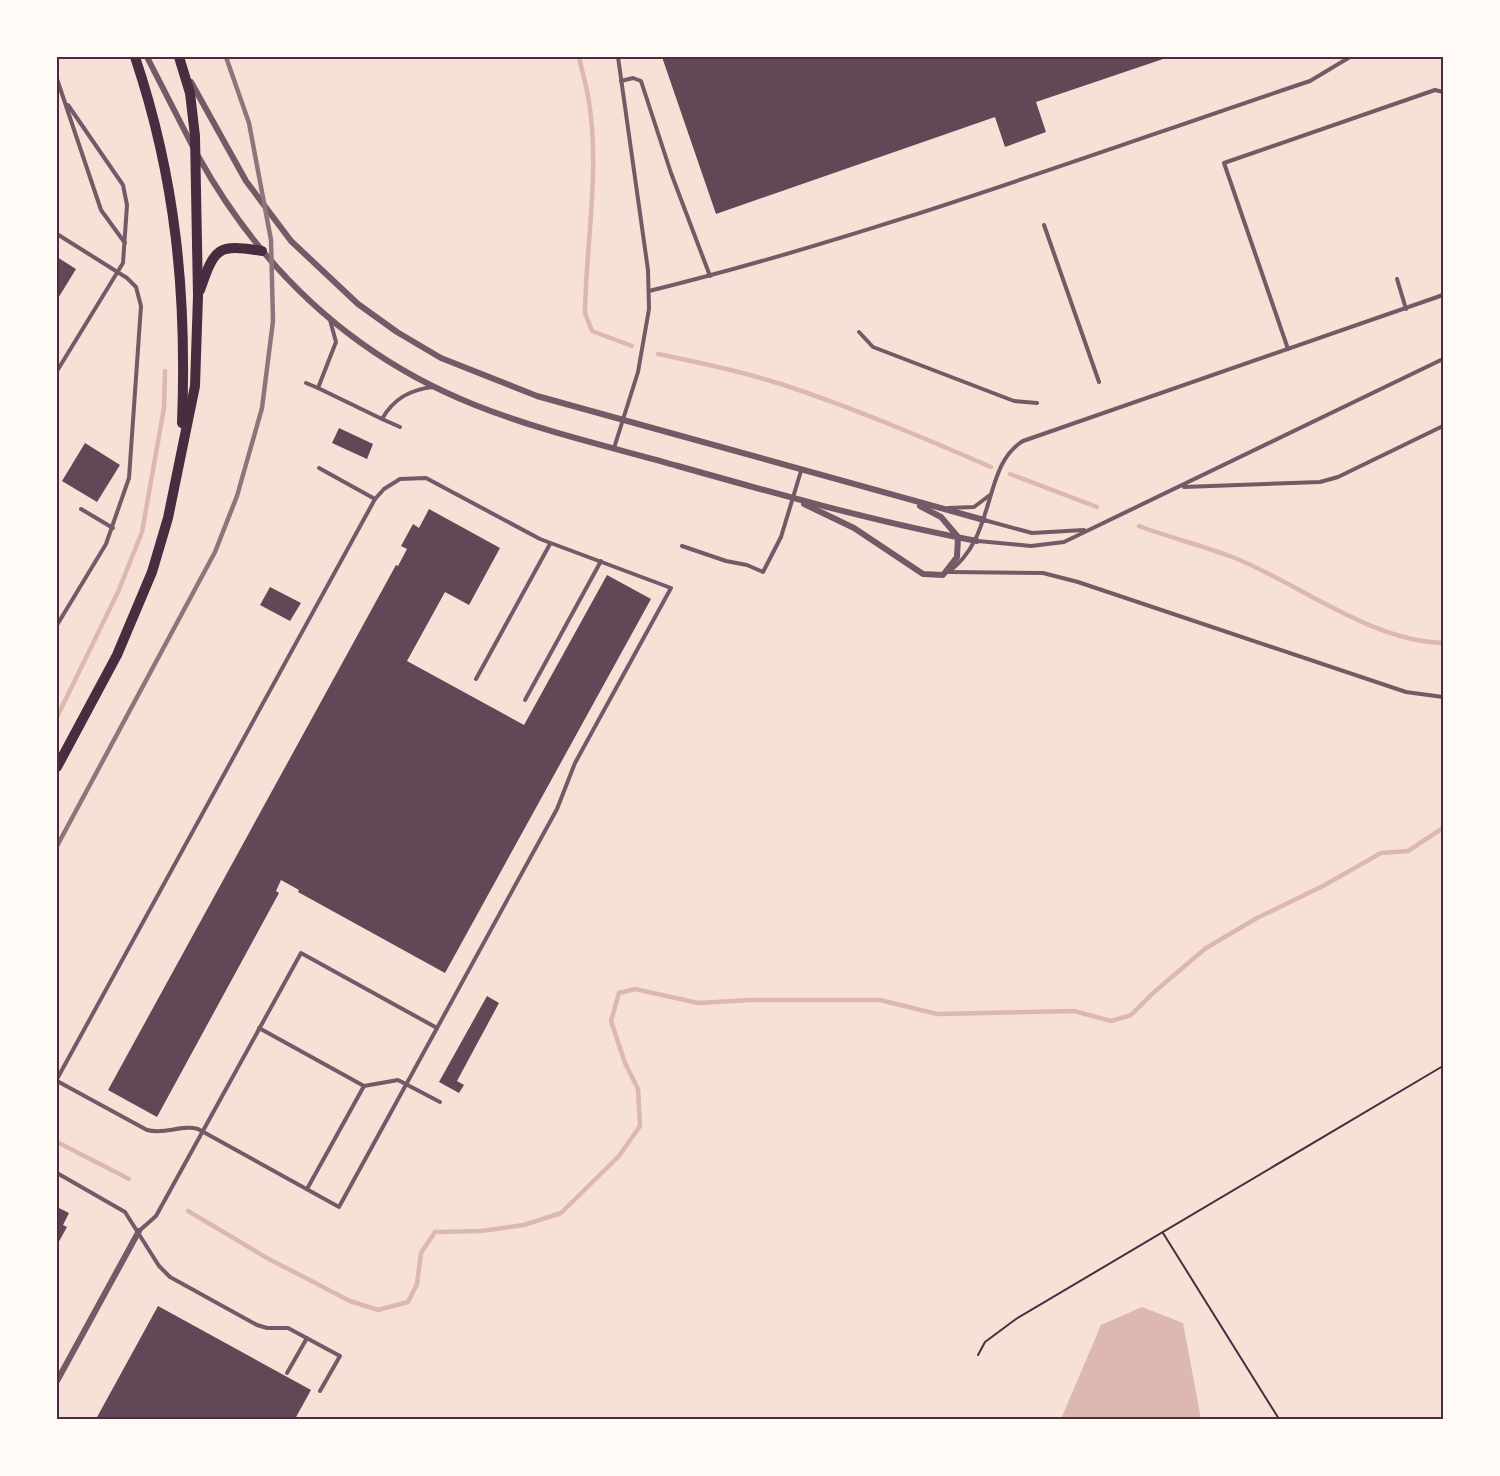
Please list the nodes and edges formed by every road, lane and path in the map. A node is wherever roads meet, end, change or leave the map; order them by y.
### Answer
1 (135, 57) edge
2 (147, 57) edge
3 (618, 57) edge
4 (1350, 57) edge
5 (181, 61) edge
6 (57, 79) edge
7 (621, 81) junction
8 (1443, 92) edge
9 (68, 105) junction
10 (195, 152) junction
11 (1044, 225) dead end
12 (57, 234) edge
13 (126, 244) junction
14 (262, 251) junction
15 (118, 272) junction
16 (710, 276) junction
17 (1396, 279) dead end
18 (649, 291) junction
19 (198, 296) junction
20 (1443, 296) edge
21 (1406, 309) junction
22 (330, 320) junction
23 (859, 332) dead end
24 (1288, 349) junction
25 (1443, 359) edge
26 (57, 371) edge
27 (1099, 382) dead end
28 (306, 383) dead end
29 (435, 387) junction
30 (318, 388) junction
31 (1037, 403) dead end
32 (382, 419) junction
33 (622, 421) junction
34 (1443, 426) edge
35 (399, 427) dead end
36 (614, 448) junction
37 (180, 457) junction
38 (318, 468) dead end
39 (801, 471) junction
40 (1180, 487) junction
41 (991, 495) junction
42 (793, 498) junction
43 (375, 499) junction
44 (913, 502) junction
45 (947, 508) junction
46 (81, 509) dead end
47 (984, 520) junction
48 (113, 528) junction
49 (1088, 529) junction
50 (958, 537) junction
51 (977, 541) junction
52 (550, 544) junction
53 (682, 546) dead end
54 (601, 561) junction
55 (948, 572) junction
56 (57, 625) edge
57 (476, 679) dead end
58 (1443, 697) edge
59 (525, 700) dead end
60 (57, 767) edge
61 (259, 1028) junction
62 (437, 1028) junction
63 (1443, 1066) edge
64 (57, 1080) edge
65 (406, 1084) junction
66 (364, 1086) junction
67 (440, 1102) dead end
68 (203, 1132) junction
69 (57, 1173) edge
70 (308, 1189) junction
71 (139, 1232) junction
72 (1163, 1233) junction
73 (307, 1338) junction
74 (978, 1355) dead end
75 (287, 1373) dead end
76 (57, 1382) edge
77 (320, 1391) dead end
78 (1279, 1419) edge

1 - 37 main road
2 - 10 street
3 - 7 lane
4 - 16 lane
5 - 10 main road
5 - 33 street
6 - 9 lane
7 - 16 lane
7 - 18 lane
8 - 24 lane
9 - 13 lane
9 - 13 lane
10 - 14 street
10 - 19 main road
11 - 27 lane
12 - 15 lane
13 - 15 lane
14 - 19 main road
14 - 22 street
15 - 26 lane
15 - 48 lane
16 - 18 lane
17 - 21 lane
18 - 33 lane
19 - 37 main road
20 - 21 lane
21 - 24 lane
22 - 29 street
22 - 30 lane
23 - 31 lane
24 - 41 lane
25 - 40 lane
28 - 30 lane
29 - 32 lane
29 - 36 street
30 - 32 lane
32 - 35 lane
33 - 36 lane
33 - 39 street
34 - 40 lane
36 - 42 street
37 - 60 main road
38 - 43 lane
39 - 42 lane
39 - 44 street
40 - 49 lane
41 - 45 lane
41 - 47 lane
42 - 50 street
42 - 53 lane
42 - 55 street
43 - 52 lane
43 - 64 lane
44 - 45 street
44 - 50 street
45 - 47 street
46 - 48 lane
47 - 49 lane
47 - 51 lane
48 - 56 lane
49 - 51 lane
50 - 51 street
50 - 55 street
51 - 55 lane
52 - 54 lane
52 - 57 lane
54 - 59 lane
54 - 62 lane
55 - 58 lane
61 - 62 lane
61 - 66 lane
61 - 68 lane
62 - 65 lane
63 - 72 path
64 - 68 lane
65 - 66 lane
65 - 67 lane
65 - 70 lane
66 - 70 lane
68 - 70 lane
68 - 71 lane
69 - 71 lane
71 - 73 lane
71 - 76 street
72 - 74 path
72 - 78 path
73 - 75 lane
73 - 77 lane

